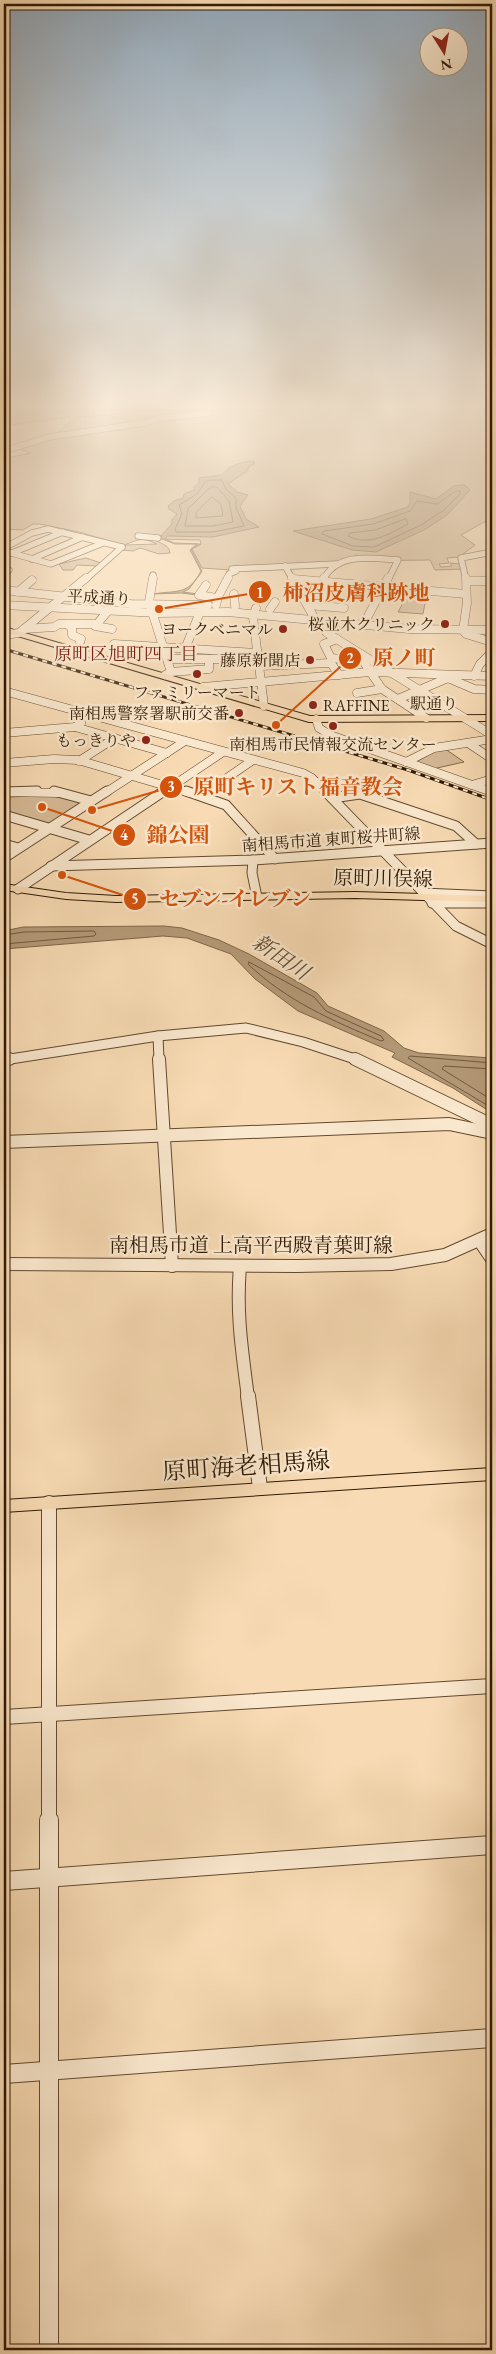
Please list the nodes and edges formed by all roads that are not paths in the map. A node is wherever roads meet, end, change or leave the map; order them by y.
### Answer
1 (63, 532) junction
2 (138, 536) dead end
3 (83, 538) junction
4 (158, 538) dead end
5 (103, 543) junction
6 (4, 550) edge
7 (492, 552) edge
8 (12, 554) junction
9 (32, 559) junction
10 (355, 560) junction
11 (336, 564) junction
12 (285, 566) junction
13 (350, 568) dead end
14 (9, 570) dead end
15 (153, 575) dead end
16 (4, 576) edge
17 (293, 579) junction
18 (32, 580) dead end
19 (467, 581) junction
20 (492, 581) edge
21 (323, 582) junction
22 (206, 585) dead end
23 (384, 587) junction
24 (4, 590) edge
25 (18, 592) junction
26 (234, 594) dead end
27 (466, 594) junction
28 (303, 596) junction
29 (64, 597) junction
30 (216, 602) junction
31 (275, 602) dead end
32 (308, 604) junction
33 (4, 605) edge
34 (150, 605) junction
35 (235, 606) junction
36 (52, 608) junction
37 (344, 608) dead end
38 (270, 609) junction
39 (89, 610) junction
40 (108, 611) junction
41 (255, 611) junction
42 (200, 612) junction
43 (153, 613) junction
44 (312, 613) junction
45 (367, 618) junction
46 (316, 621) junction
47 (83, 624) junction
48 (97, 624) junction
49 (68, 625) junction
50 (4, 629) edge
51 (112, 629) dead end
52 (435, 629) junction
53 (463, 629) junction
54 (410, 630) junction
55 (492, 630) edge
56 (21, 631) junction
57 (359, 632) dead end
58 (4, 635) edge
59 (337, 639) junction
60 (417, 639) dead end
61 (80, 642) dead end
62 (492, 642) edge
63 (114, 644) dead end
64 (164, 648) junction
65 (185, 649) junction
66 (492, 652) edge
67 (168, 659) junction
68 (208, 659) junction
69 (258, 660) junction
70 (331, 660) junction
71 (366, 660) junction
72 (370, 672) junction
73 (391, 673) junction
74 (167, 674) junction
75 (339, 675) junction
76 (448, 676) junction
77 (474, 676) junction
78 (492, 676) edge
79 (260, 681) junction
80 (203, 688) junction
81 (382, 689) junction
82 (419, 690) junction
83 (492, 690) edge
84 (8, 692) edge
85 (357, 693) dead end
86 (4, 698) edge
87 (398, 699) junction
88 (264, 706) junction
89 (93, 716) junction
90 (426, 718) junction
91 (464, 718) junction
92 (492, 718) edge
93 (316, 719) junction
94 (75, 727) junction
95 (4, 733) edge
96 (492, 737) edge
97 (115, 738) junction
98 (186, 741) junction
99 (468, 743) junction
100 (223, 752) junction
101 (167, 753) junction
102 (492, 759) edge
103 (253, 760) junction
104 (79, 761) junction
105 (406, 762) junction
106 (4, 763) edge
107 (132, 775) junction
108 (492, 779) edge
109 (472, 785) junction
110 (171, 786) junction
111 (4, 792) edge
112 (492, 792) edge
113 (202, 795) junction
114 (332, 798) junction
115 (91, 801) junction
116 (4, 815) edge
117 (49, 828) junction
118 (89, 840) junction
119 (492, 843) edge
120 (4, 844) edge
121 (476, 844) junction
122 (18, 848) junction
123 (386, 851) junction
124 (4, 858) edge
125 (275, 859) junction
126 (253, 860) junction
127 (52, 866) junction
128 (4, 887) edge
129 (18, 889) junction
130 (257, 897) junction
131 (427, 898) junction
132 (446, 898) joint
133 (492, 899) edge
134 (492, 944) edge
135 (158, 1036) junction
136 (4, 1060) edge
137 (492, 1125) edge
138 (492, 1133) edge
139 (166, 1136) junction
140 (4, 1142) edge
141 (492, 1234) edge
142 (479, 1240) junction
143 (492, 1259) edge
144 (4, 1264) edge
145 (172, 1266) junction
146 (240, 1266) junction
147 (492, 1474) edge
148 (260, 1488) junction
149 (49, 1503) junction
150 (4, 1506) edge
151 (492, 1686) edge
152 (51, 1715) junction
153 (4, 1718) edge
154 (492, 1845) edge
155 (51, 1878) junction
156 (4, 1881) edge
157 (492, 2038) edge
158 (50, 2071) junction
159 (4, 2074) edge
160 (49, 2350) edge

1 - 3 street
1 - 6 street
1 - 8 street
2 - 4 street
3 - 5 street
3 - 9 street
5 - 9 street
5 - 29 street
6 - 8 street
7 - 19 street
8 - 9 street
10 - 11 street
10 - 13 street
10 - 23 street
11 - 12 street
11 - 21 street
12 - 17 street
12 - 30 street
14 - 16 street
15 - 34 street
17 - 21 street
17 - 28 street
18 - 25 street
19 - 20 street
19 - 27 street
21 - 23 street
21 - 28 street
22 - 30 street
23 - 27 street
23 - 45 street
24 - 25 street
25 - 29 street
26 - 35 street
27 - 53 street
28 - 32 street
29 - 34 street
29 - 36 street
30 - 34 street
30 - 35 street
31 - 38 street
32 - 37 street
32 - 44 street
33 - 36 street, 平成通り
34 - 43 street
35 - 41 street
36 - 39 street, 平成通り
36 - 56 street
38 - 41 street
38 - 44 street
39 - 40 street, 平成通り
39 - 47 street
40 - 43 street, 平成通り
40 - 48 street
41 - 42 street, 平成通り
41 - 46 street, 平成通り
41 - 69 street
42 - 43 street, 平成通り
42 - 65 street
43 - 64 street
44 - 45 street
44 - 46 street
45 - 52 street
46 - 54 street, 平成通り
46 - 59 street
47 - 48 street
47 - 49 street
48 - 51 street
49 - 56 street
49 - 61 street
50 - 56 main road, 駅通り
52 - 53 street, 平成通り
52 - 54 street, 平成通り
53 - 55 street, 平成通り
53 - 62 street
54 - 57 street
54 - 60 street
56 - 58 street
56 - 74 main road, 駅通り
59 - 70 street
59 - 71 street
63 - 64 street
64 - 65 street
64 - 67 street
65 - 69 street
66 - 77 street
67 - 68 street
67 - 74 street
68 - 69 street
68 - 74 street
69 - 70 street
69 - 79 street
70 - 71 street
70 - 75 street
71 - 72 street
71 - 73 street
72 - 73 street
72 - 75 street
72 - 81 street
73 - 76 street
73 - 82 street
74 - 80 main road, 駅通り
75 - 79 street
76 - 77 street
76 - 82 street
76 - 83 street
77 - 78 street
79 - 80 street
79 - 88 street
80 - 88 main road, 駅通り
81 - 85 street
81 - 87 street
82 - 87 street
82 - 91 street
84 - 86 street
84 - 89 street
87 - 90 street
88 - 93 main road, 駅通り
89 - 94 street
89 - 98 street
90 - 91 main road, 駅通り
90 - 93 main road, 駅通り
91 - 92 main road, 駅通り
91 - 96 street
93 - 105 street
94 - 95 street
94 - 97 street
96 - 99 street
97 - 101 street
97 - 104 street
98 - 100 street
98 - 101 street
99 - 102 street
99 - 105 street
100 - 103 street
100 - 110 street
101 - 107 street
103 - 113 street
103 - 114 street
104 - 106 street
104 - 107 street
105 - 109 street
107 - 110 street
107 - 115 street
108 - 109 street
109 - 112 street
110 - 113 street
110 - 118 street
111 - 115 street
113 - 125 street
114 - 121 street
114 - 123 street
115 - 117 street
116 - 117 street
117 - 118 street
117 - 122 street
118 - 127 street
119 - 121 street, 南相馬市道 東町桜井町線
120 - 122 street
121 - 123 street, 南相馬市道 東町桜井町線
122 - 124 street
123 - 125 street, 南相馬市道 東町桜井町線
123 - 131 street
125 - 126 street, 南相馬市道 東町桜井町線
126 - 127 street, 南相馬市道 東町桜井町線
126 - 130 street
127 - 129 street
128 - 129 main road, 原町川俣線
129 - 130 main road, 原町川俣線
130 - 131 main road, 原町川俣線
131 - 132 main road, 原町川俣線
131 - 133 street
131 - 133 street
131 - 134 street
132 - 133 main road, 原町川俣線
135 - 136 street
135 - 137 street
135 - 139 street
138 - 139 street
139 - 140 street
139 - 145 street
141 - 142 street, 南相馬市道 上高平西殿青葉町線
142 - 143 street
142 - 146 street, 南相馬市道 上高平西殿青葉町線
144 - 145 street, 南相馬市道 上高平西殿青葉町線
145 - 146 street, 南相馬市道 上高平西殿青葉町線
146 - 148 street
147 - 148 main road, 原町海老相馬線
148 - 149 main road, 原町海老相馬線
149 - 150 main road, 原町海老相馬線
149 - 152 street
151 - 152 street
152 - 153 street
152 - 155 street
154 - 155 street
155 - 156 street
155 - 158 street
157 - 158 street
158 - 159 street
158 - 160 street

